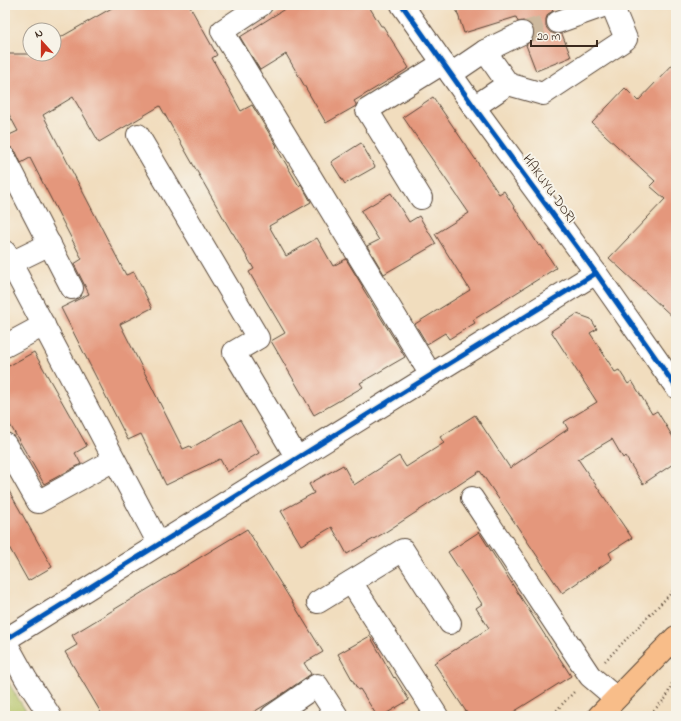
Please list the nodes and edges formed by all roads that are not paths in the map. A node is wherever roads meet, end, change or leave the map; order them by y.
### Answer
1 (261, 5) edge
2 (402, 5) edge
3 (606, 5) edge
4 (612, 5) edge
5 (558, 22) tunnel mouth
6 (522, 33) tunnel mouth
7 (485, 51) junction
8 (447, 69) junction
9 (508, 84) junction
10 (474, 107) junction
11 (138, 135) dead end
12 (5, 158) edge
13 (421, 198) dead end
14 (50, 244) junction
15 (8, 258) edge
16 (596, 273) junction
17 (72, 288) dead end
18 (44, 325) junction
19 (5, 346) edge
20 (431, 375) junction
21 (676, 387) edge
22 (5, 444) edge
23 (297, 458) junction
24 (114, 460) junction
25 (472, 498) dead end
26 (159, 544) junction
27 (350, 582) junction
28 (318, 602) dead end
29 (450, 623) dead end
30 (676, 637) edge
31 (5, 641) edge
32 (616, 698) junction
33 (50, 716) edge
34 (272, 716) edge
35 (337, 716) edge
36 (437, 716) edge
37 (599, 716) edge

1 - 20 street
2 - 8 street, HAKUYU DORI
3 - 5 street
4 - 9 street
6 - 7 street
7 - 8 street
7 - 9 street
8 - 10 street, HAKUYU DORI
8 - 13 street
9 - 10 street
10 - 16 street, HAKUYU DORI
11 - 23 street
12 - 14 street
14 - 15 street
14 - 17 street
15 - 18 street
16 - 20 street
16 - 21 street, HAKUYU DORI
18 - 19 street
18 - 24 street
20 - 23 street
22 - 24 street
23 - 26 street
24 - 26 street
25 - 32 street
26 - 31 street
27 - 28 street
27 - 29 street
27 - 36 street
30 - 32 highway
31 - 33 street
32 - 37 highway
34 - 35 street

